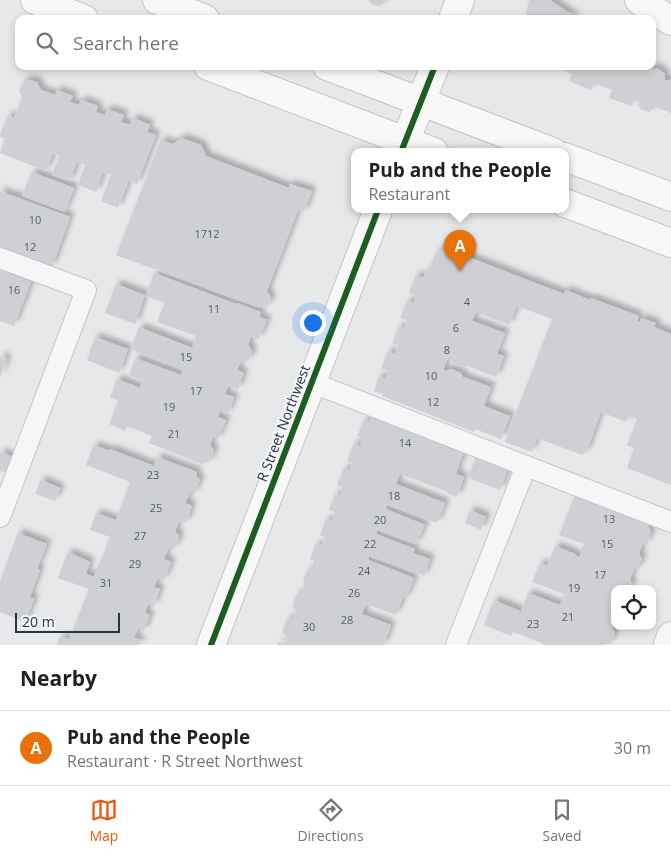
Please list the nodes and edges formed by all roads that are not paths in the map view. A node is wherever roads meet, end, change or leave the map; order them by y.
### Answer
1 (35, 0) edge
2 (157, 0) edge
3 (460, 0) edge
4 (639, 0) edge
5 (74, 15) edge
6 (195, 15) edge
7 (454, 15) edge
8 (671, 21) edge
9 (218, 70) edge
10 (337, 70) edge
11 (433, 70) edge
12 (421, 102) junction
13 (404, 147) edge
14 (542, 148) edge
15 (569, 159) edge
16 (671, 197) edge
17 (569, 205) edge
18 (377, 213) edge
19 (671, 243) edge
20 (0, 258) edge
21 (313, 383) junction
22 (526, 466) junction
23 (0, 517) edge
24 (671, 522) edge
25 (671, 636) edge
26 (211, 645) edge
27 (456, 645) edge
28 (668, 645) edge

1 - 5 main road
2 - 6 main road
3 - 7 main road
4 - 8 main road
9 - 13 main road
10 - 12 main road
11 - 12 main road
12 - 13 main road
12 - 14 main road
15 - 16 main road
17 - 19 main road
18 - 21 main road, R Street Northwest
20 - 23 lane
21 - 22 lane
21 - 26 main road, R Street Northwest
22 - 24 lane
22 - 27 lane
25 - 28 street

